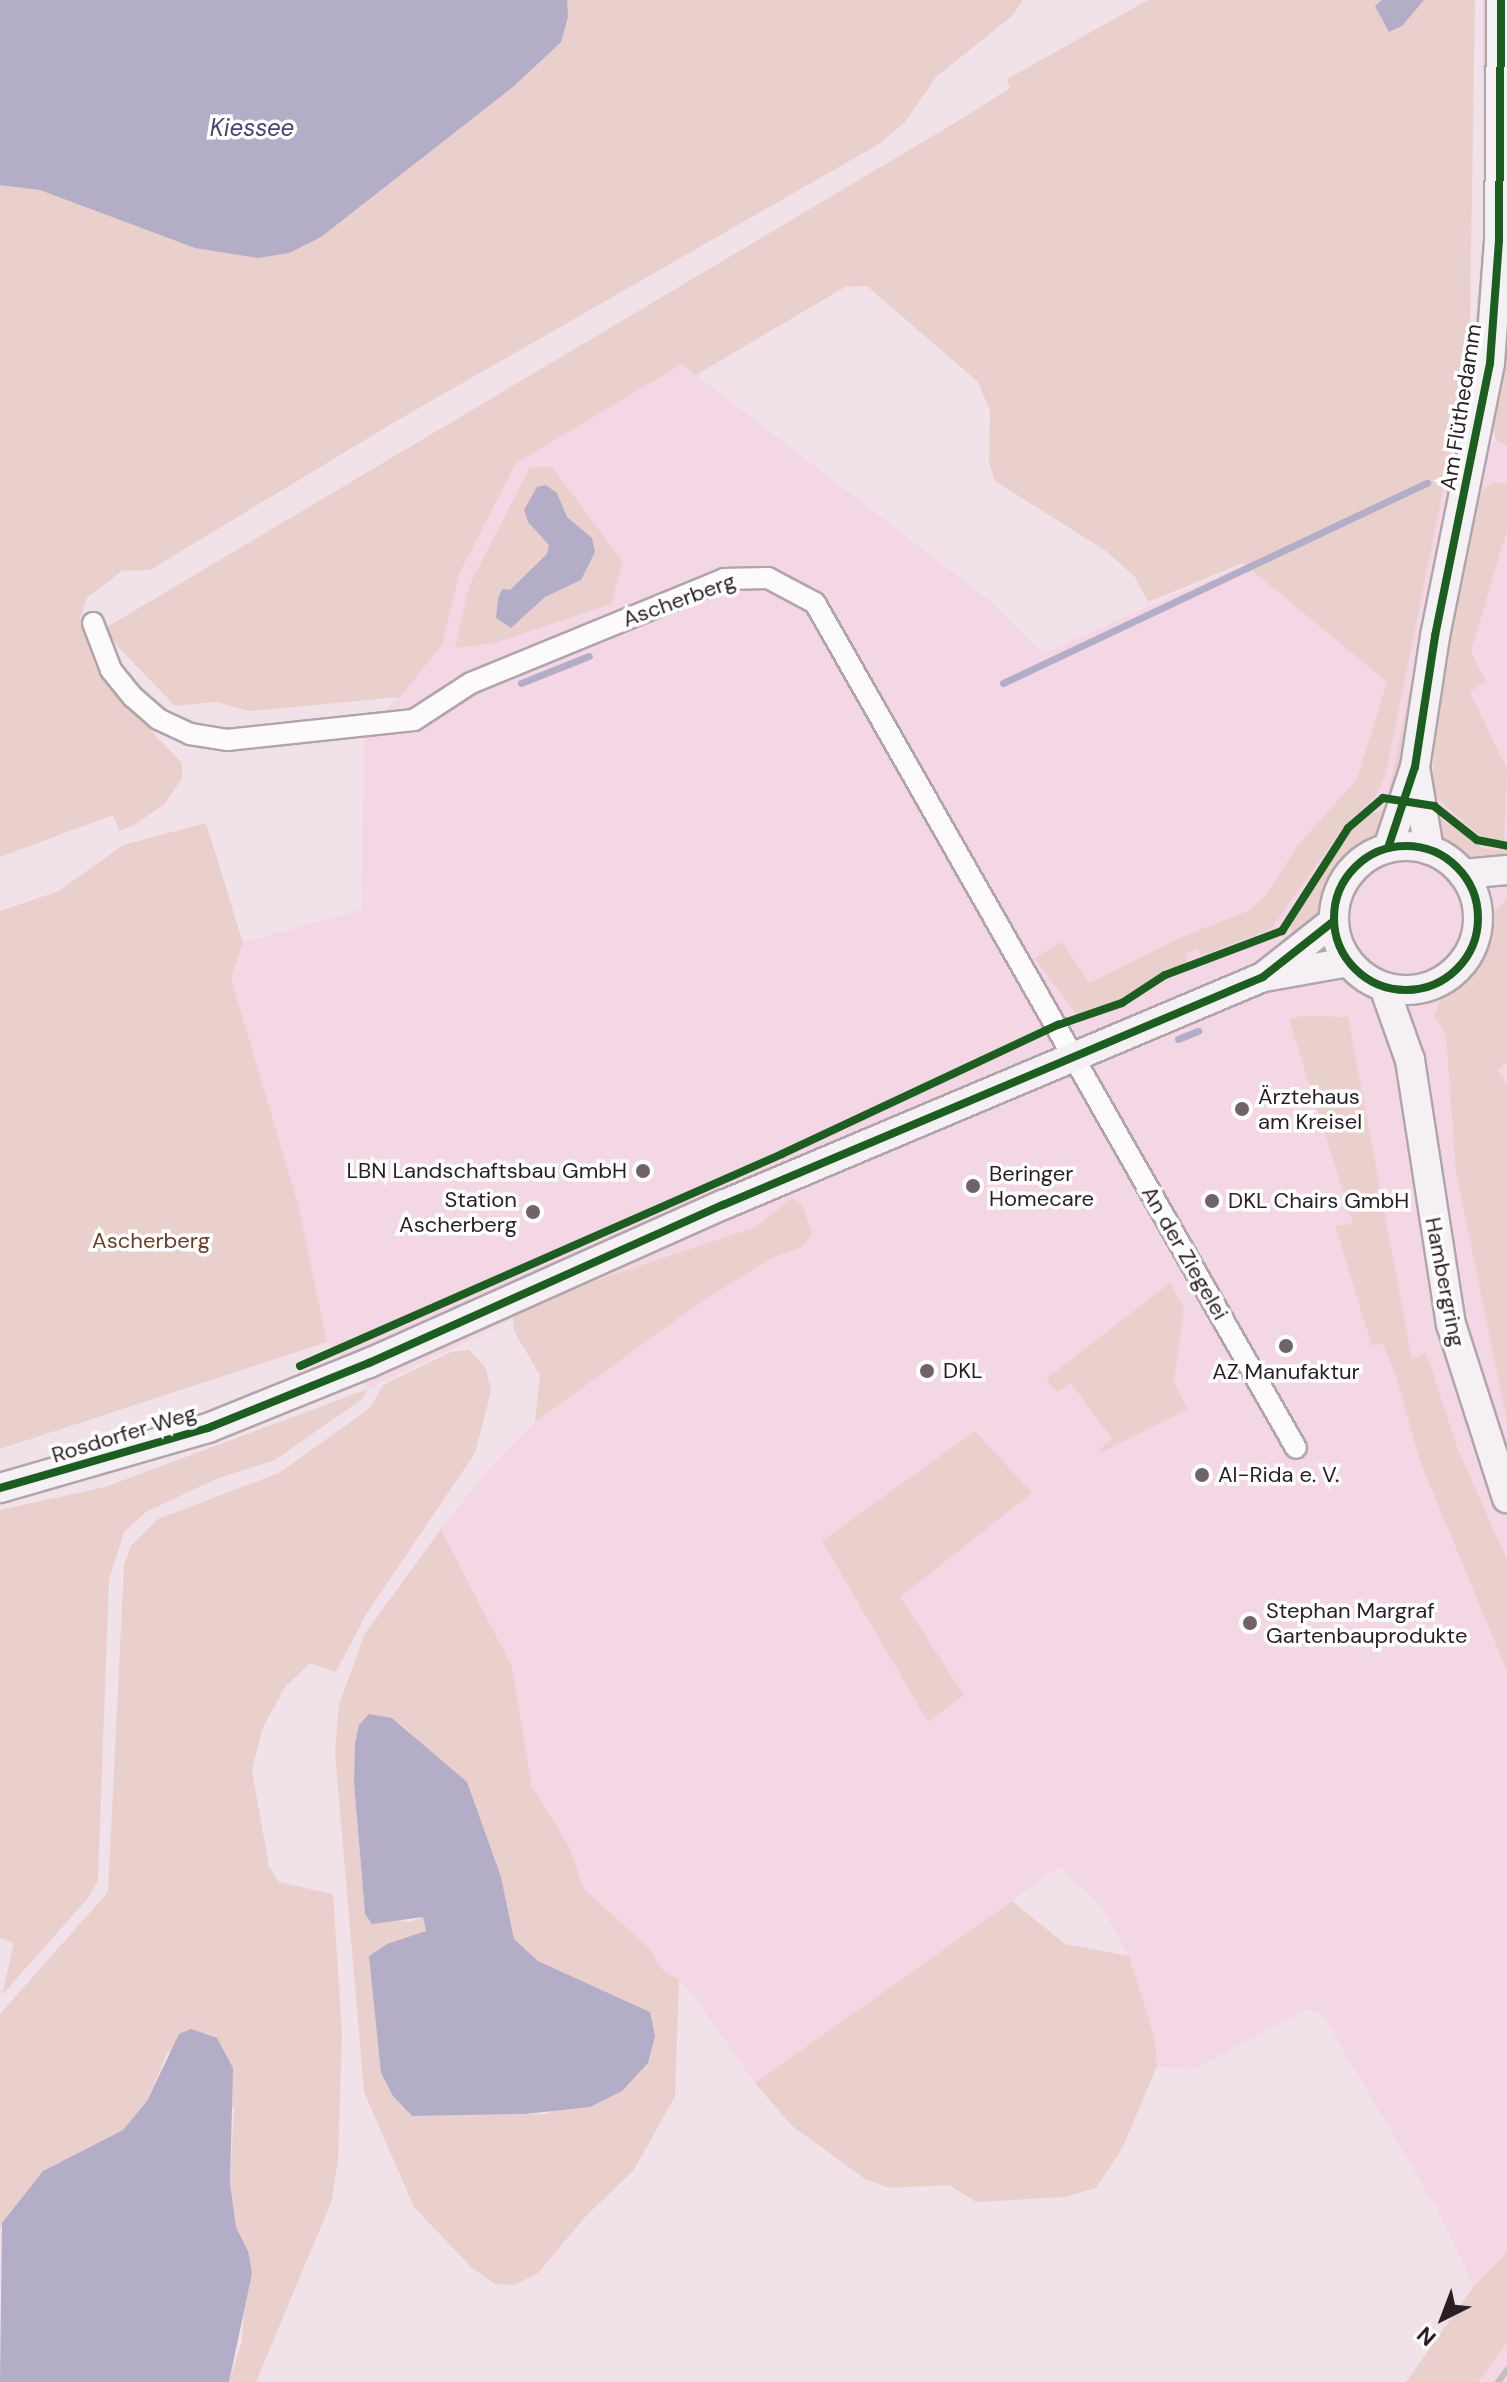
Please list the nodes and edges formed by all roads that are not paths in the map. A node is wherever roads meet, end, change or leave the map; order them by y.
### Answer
1 (1501, 0) edge
2 (93, 623) dead end
3 (1415, 767) junction
4 (1388, 848) junction
5 (1429, 850) junction
6 (1507, 870) edge
7 (1463, 874) junction
8 (1507, 884) edge
9 (1478, 913) junction
10 (1334, 921) junction
11 (1348, 962) junction
12 (1263, 977) junction
13 (1384, 987) junction
14 (1427, 988) junction
15 (1077, 1057) junction
16 (1410, 1060) junction
17 (1296, 1448) dead end
18 (0, 1488) edge
19 (1507, 1498) edge

1 - 3 main road, Am Flüthedamm
2 - 15 street, Ascherberg
3 - 4 main road, Am Flüthedamm
3 - 5 main road, Am Flüthedamm
4 - 5 main road
4 - 10 main road
5 - 7 main road
6 - 7 main road
7 - 9 main road
8 - 9 main road
9 - 14 main road
10 - 11 main road
10 - 12 main road
11 - 12 main road
11 - 13 main road
12 - 15 main road, Rosdorfer Weg
13 - 14 main road
13 - 16 main road, Hambergring
14 - 16 main road, Hambergring
15 - 17 street, An der Ziegelei
15 - 18 main road, Rosdorfer Weg
16 - 19 main road, Hambergring

